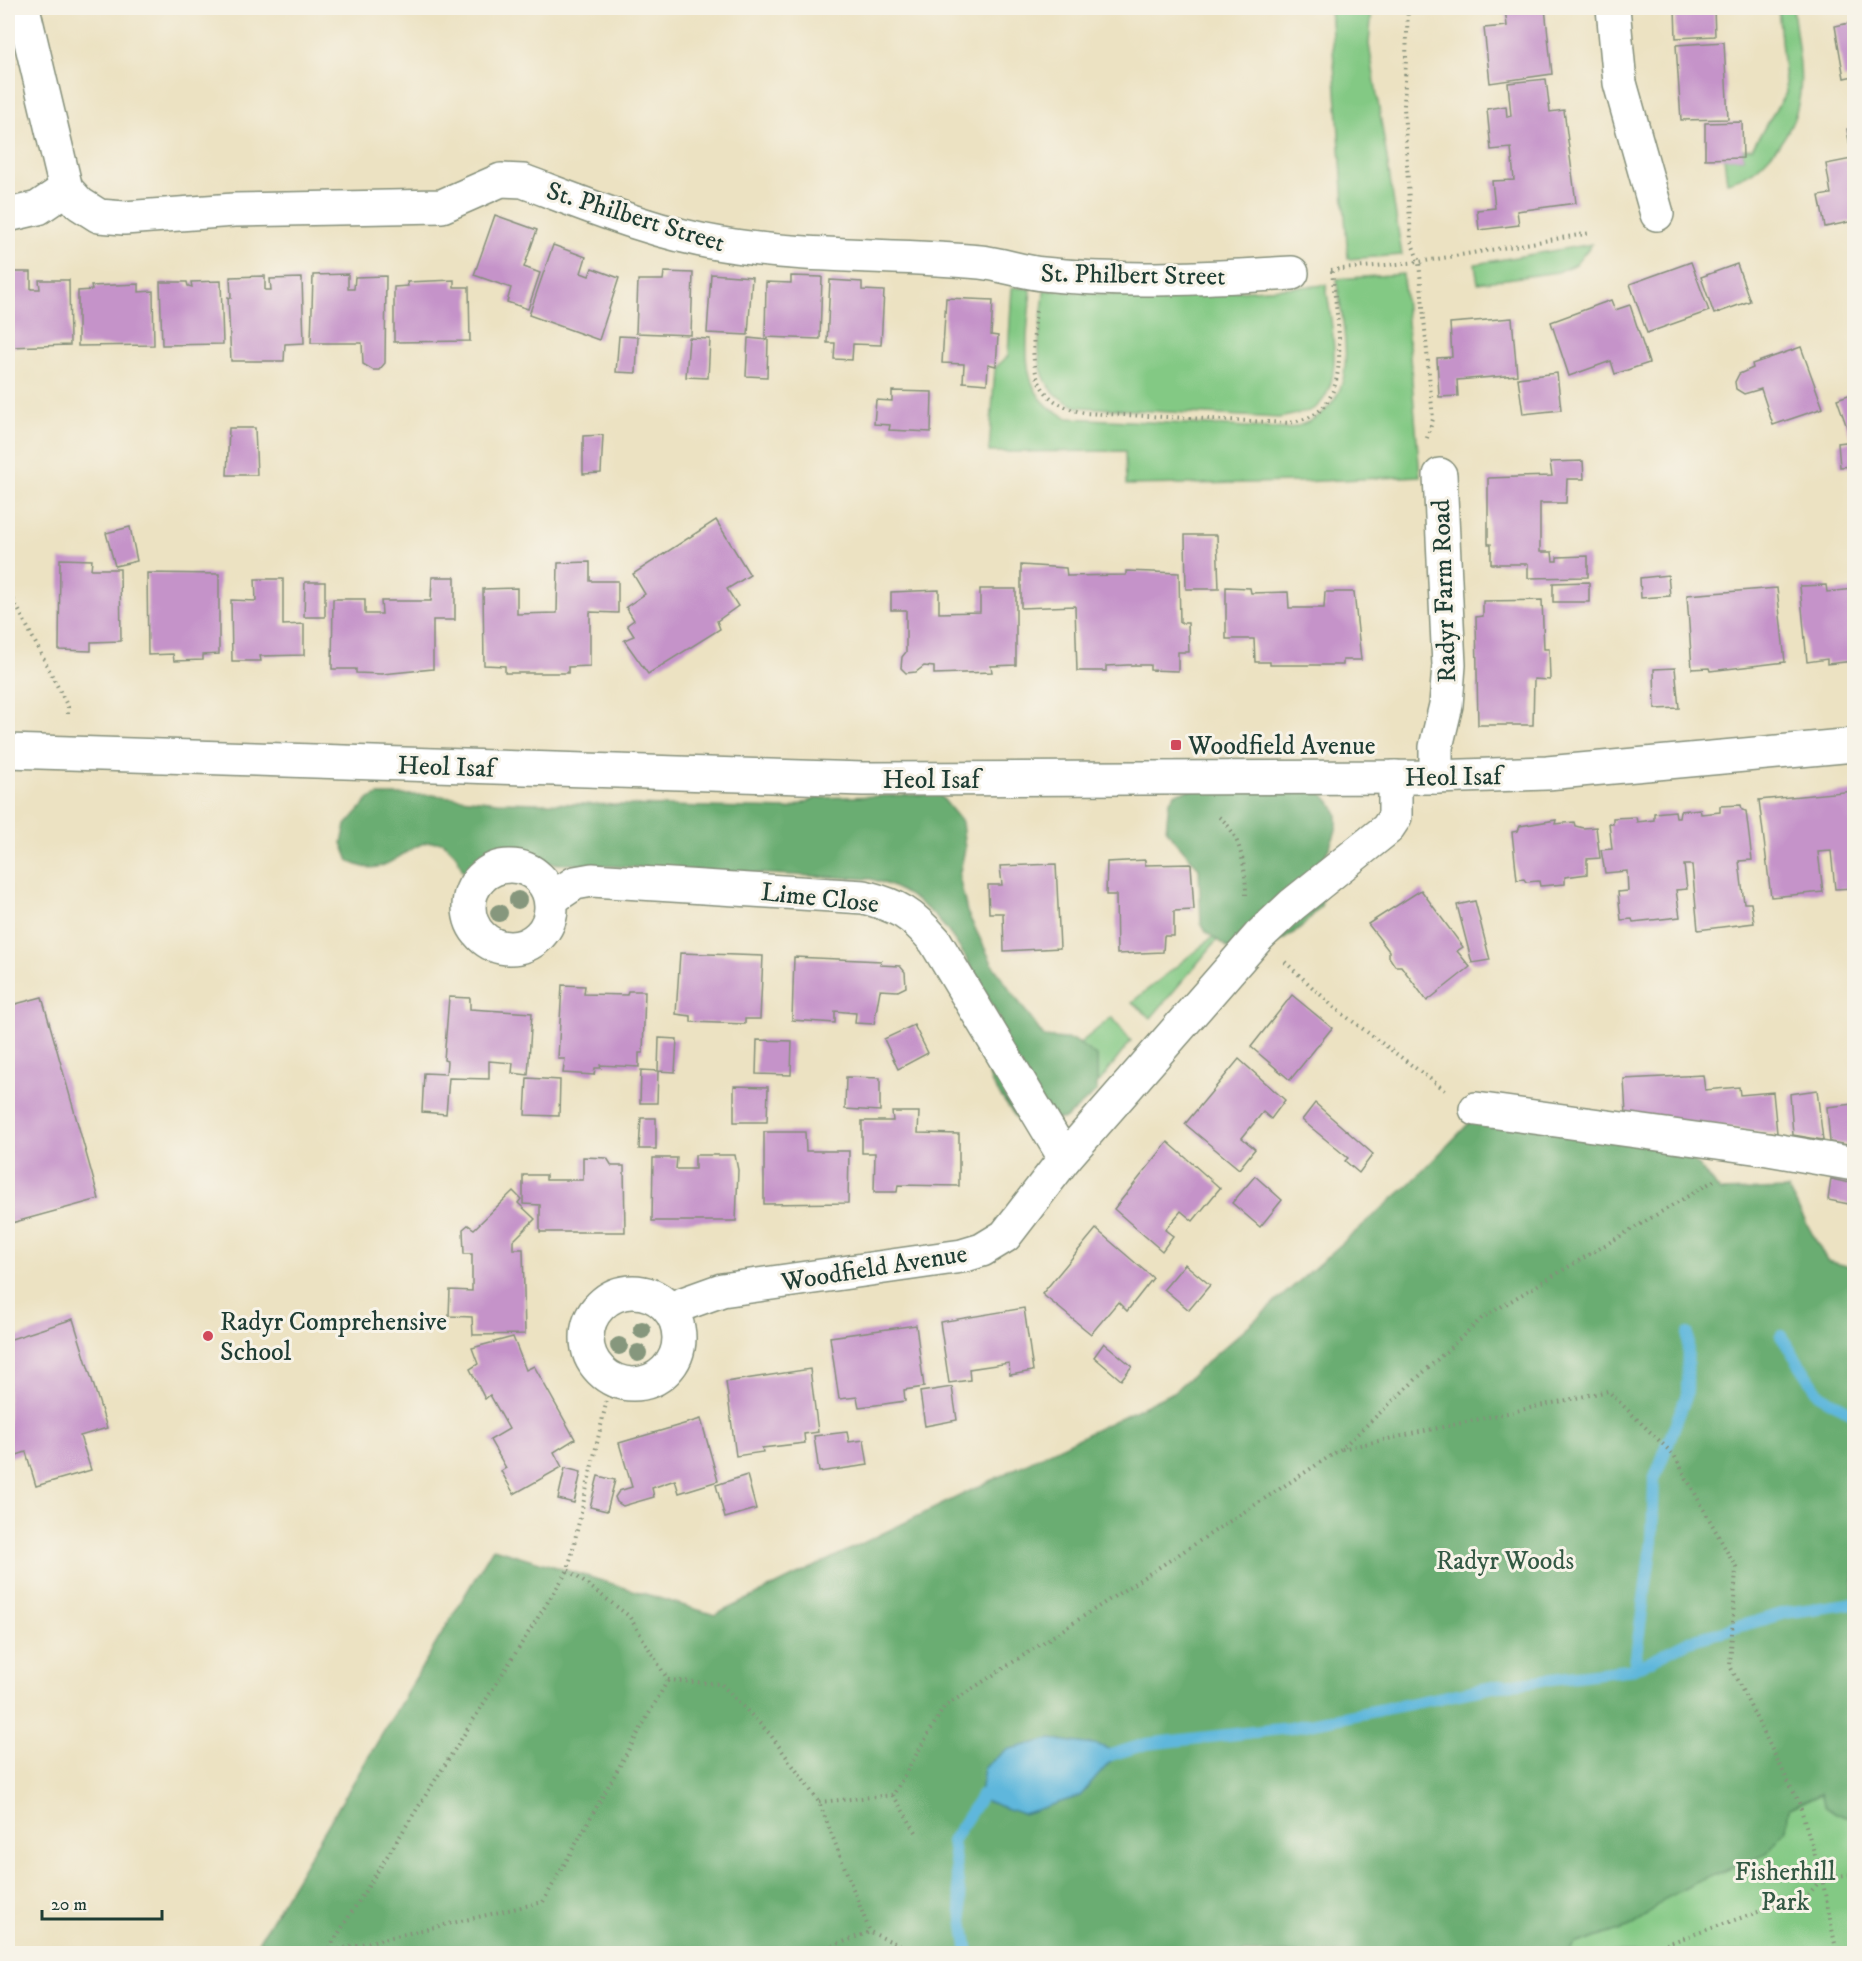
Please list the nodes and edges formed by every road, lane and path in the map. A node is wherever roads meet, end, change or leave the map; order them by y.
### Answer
1 (23, 8) edge
2 (1408, 8) edge
3 (1613, 8) edge
4 (66, 189) junction
5 (1657, 213) dead end
6 (8, 215) edge
7 (1591, 233) dead end
8 (1419, 262) junction
9 (1332, 270) junction
10 (1292, 273) joint
11 (1040, 274) junction
12 (1440, 475) joint
13 (8, 589) edge
14 (68, 707) dead end
15 (1854, 745) edge
16 (8, 751) edge
17 (1395, 777) junction
18 (1436, 777) junction
19 (1211, 811) dead end
20 (1246, 898) dead end
21 (551, 899) dead end
22 (1259, 936) junction
23 (1476, 1109) joint
24 (1065, 1158) junction
25 (1854, 1164) edge
26 (1717, 1179) dead end
27 (669, 1309) dead end
28 (608, 1395) dead end
29 (1341, 1449) junction
30 (568, 1569) junction
31 (668, 1680) junction
32 (893, 1795) junction
33 (819, 1802) junction
34 (916, 1832) dead end
35 (1854, 1875) edge
36 (1822, 1878) junction
37 (870, 1932) junction
38 (326, 1953) edge
39 (810, 1953) edge
40 (919, 1953) edge
41 (1638, 1953) edge
42 (1837, 1953) edge

1 - 4 street
2 - 8 path
3 - 5 street
4 - 6 street
4 - 11 street, St. Philbert Street
7 - 8 path
8 - 9 path
8 - 12 path
9 - 10 path
9 - 11 path
10 - 11 street, St. Philbert Street
12 - 18 street, Radyr Farm Road
13 - 14 path
15 - 18 street, Heol Isaf
16 - 17 street, Heol Isaf
17 - 18 street, Heol Isaf
17 - 22 street, Woodfield Avenue
19 - 20 path
21 - 24 street, Lime Close
22 - 23 path
22 - 24 street, Woodfield Avenue
23 - 25 street
24 - 27 street, Woodfield Avenue
26 - 29 path
28 - 30 path
29 - 32 path
29 - 36 path
30 - 31 path
30 - 38 path
31 - 33 path
31 - 38 path
32 - 33 path
32 - 34 path
33 - 37 path
35 - 36 path
36 - 41 path
36 - 42 path
37 - 39 path
37 - 40 path

